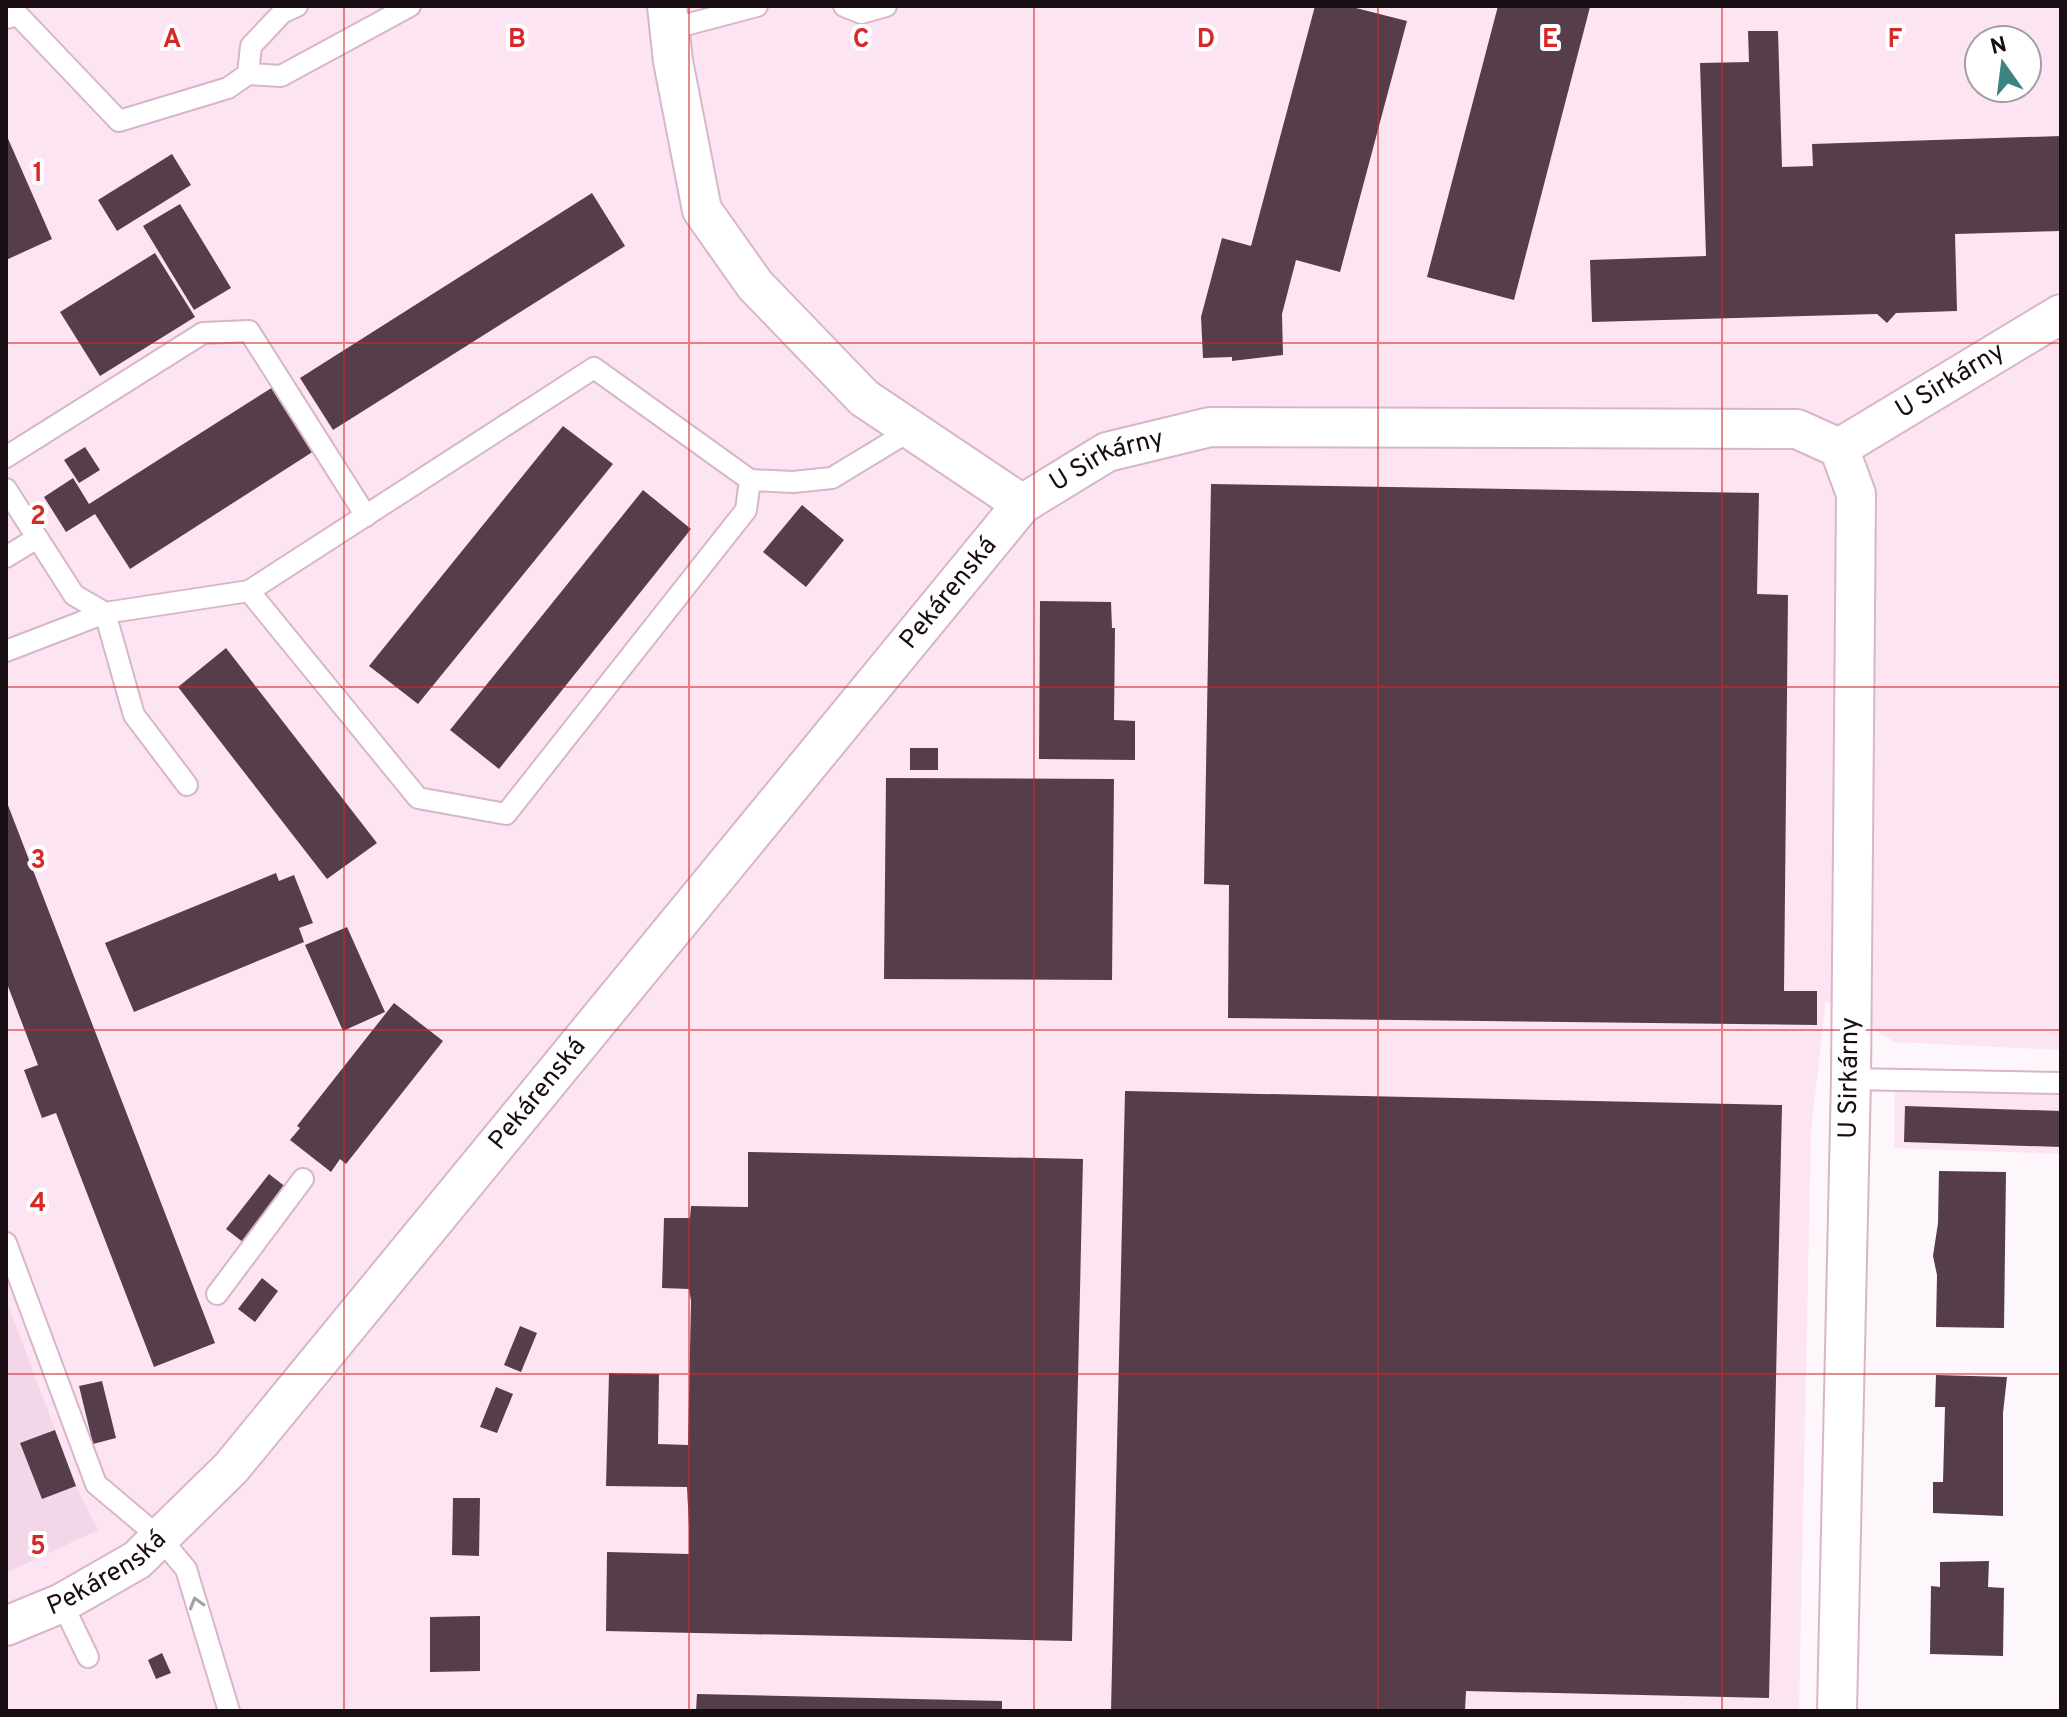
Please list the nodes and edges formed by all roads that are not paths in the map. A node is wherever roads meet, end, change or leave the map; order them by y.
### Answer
1 (297, 6) edge
2 (410, 6) edge
3 (757, 6) edge
4 (886, 6) edge
5 (852, 10) edge
6 (12, 13) edge
7 (669, 17) edge
8 (248, 74) junction
9 (2061, 314) edge
10 (911, 430) junction
11 (1839, 448) junction
12 (6, 457) edge
13 (750, 480) junction
14 (6, 489) edge
15 (1022, 504) junction
16 (366, 516) junction
17 (37, 538) junction
18 (6, 557) edge
19 (249, 591) junction
20 (105, 613) junction
21 (6, 651) edge
22 (187, 785) dead end
23 (1851, 1079) junction
24 (2061, 1083) edge
25 (303, 1179) dead end
26 (6, 1243) edge
27 (217, 1294) dead end
28 (160, 1538) junction
29 (62, 1603) junction
30 (6, 1626) edge
31 (88, 1657) dead end
32 (229, 1711) edge
33 (1837, 1711) edge

1 - 8 lane
2 - 8 lane
3 - 7 lane
4 - 5 lane
6 - 8 lane
7 - 10 street, U Sirkárny
9 - 11 street, U Sirkárny
10 - 13 lane
10 - 15 street, U Sirkárny
11 - 15 street, U Sirkárny
11 - 23 street, U Sirkárny
12 - 16 lane
13 - 16 lane
13 - 19 lane
14 - 17 lane
15 - 28 street, Pekárenská
16 - 19 lane
17 - 18 lane
17 - 20 lane
19 - 20 lane
20 - 21 lane
20 - 22 lane
23 - 24 lane
23 - 33 street, U Sirkárny
25 - 27 lane
26 - 28 lane
28 - 29 street, Pekárenská
32 -> 28 lane
29 - 30 street, Pekárenská
29 - 31 lane

